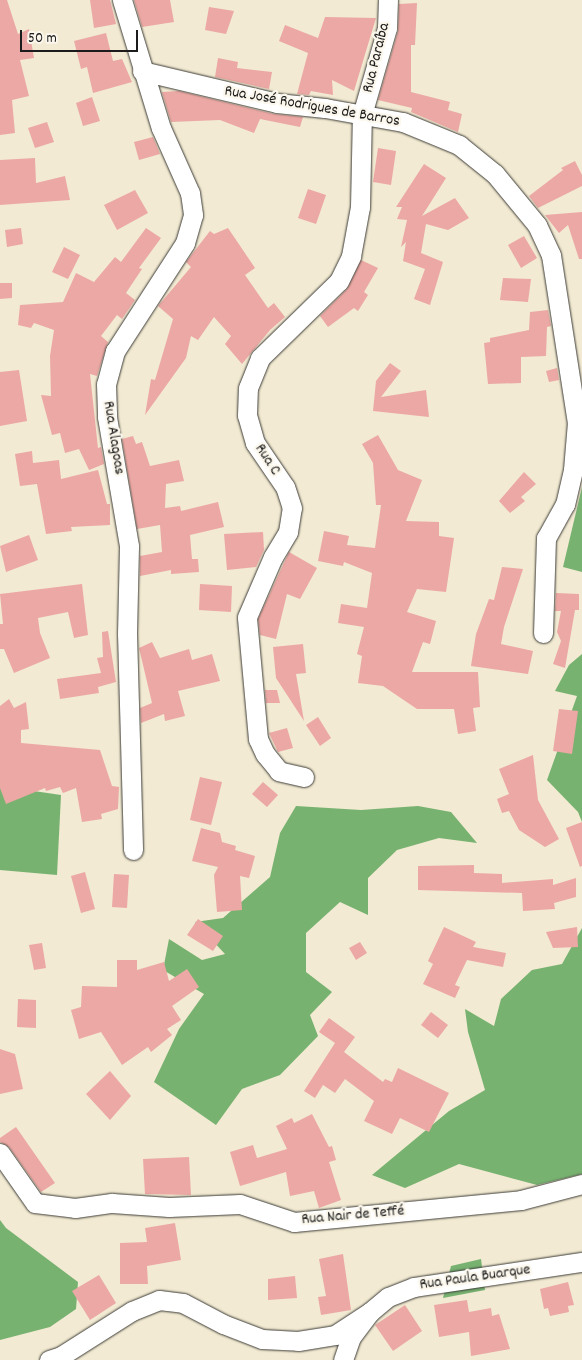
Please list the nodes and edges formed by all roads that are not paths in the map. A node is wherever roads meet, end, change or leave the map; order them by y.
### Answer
1 (122, 0) edge
2 (388, 0) edge
3 (142, 71) junction
4 (362, 115) junction
5 (543, 633) dead end
6 (304, 777) dead end
7 (133, 850) dead end
8 (0, 1153) edge
9 (582, 1184) edge
10 (582, 1262) edge
11 (370, 1312) junction
12 (49, 1360) edge
13 (343, 1360) edge

1 - 3 street, Rua Alagoas
2 - 4 street, Rua Paraíba
3 - 4 street, Rua José Rodrigues de Barros
3 - 7 street, Rua Alagoas
4 - 5 street, Rua José Rodrigues de Barros
4 - 6 street, Rua C
8 - 9 street, Rua Nair de Teffé
10 - 11 street, Rua Paula Buarque
11 - 12 street
11 - 13 street, Rua Paula Buarque

